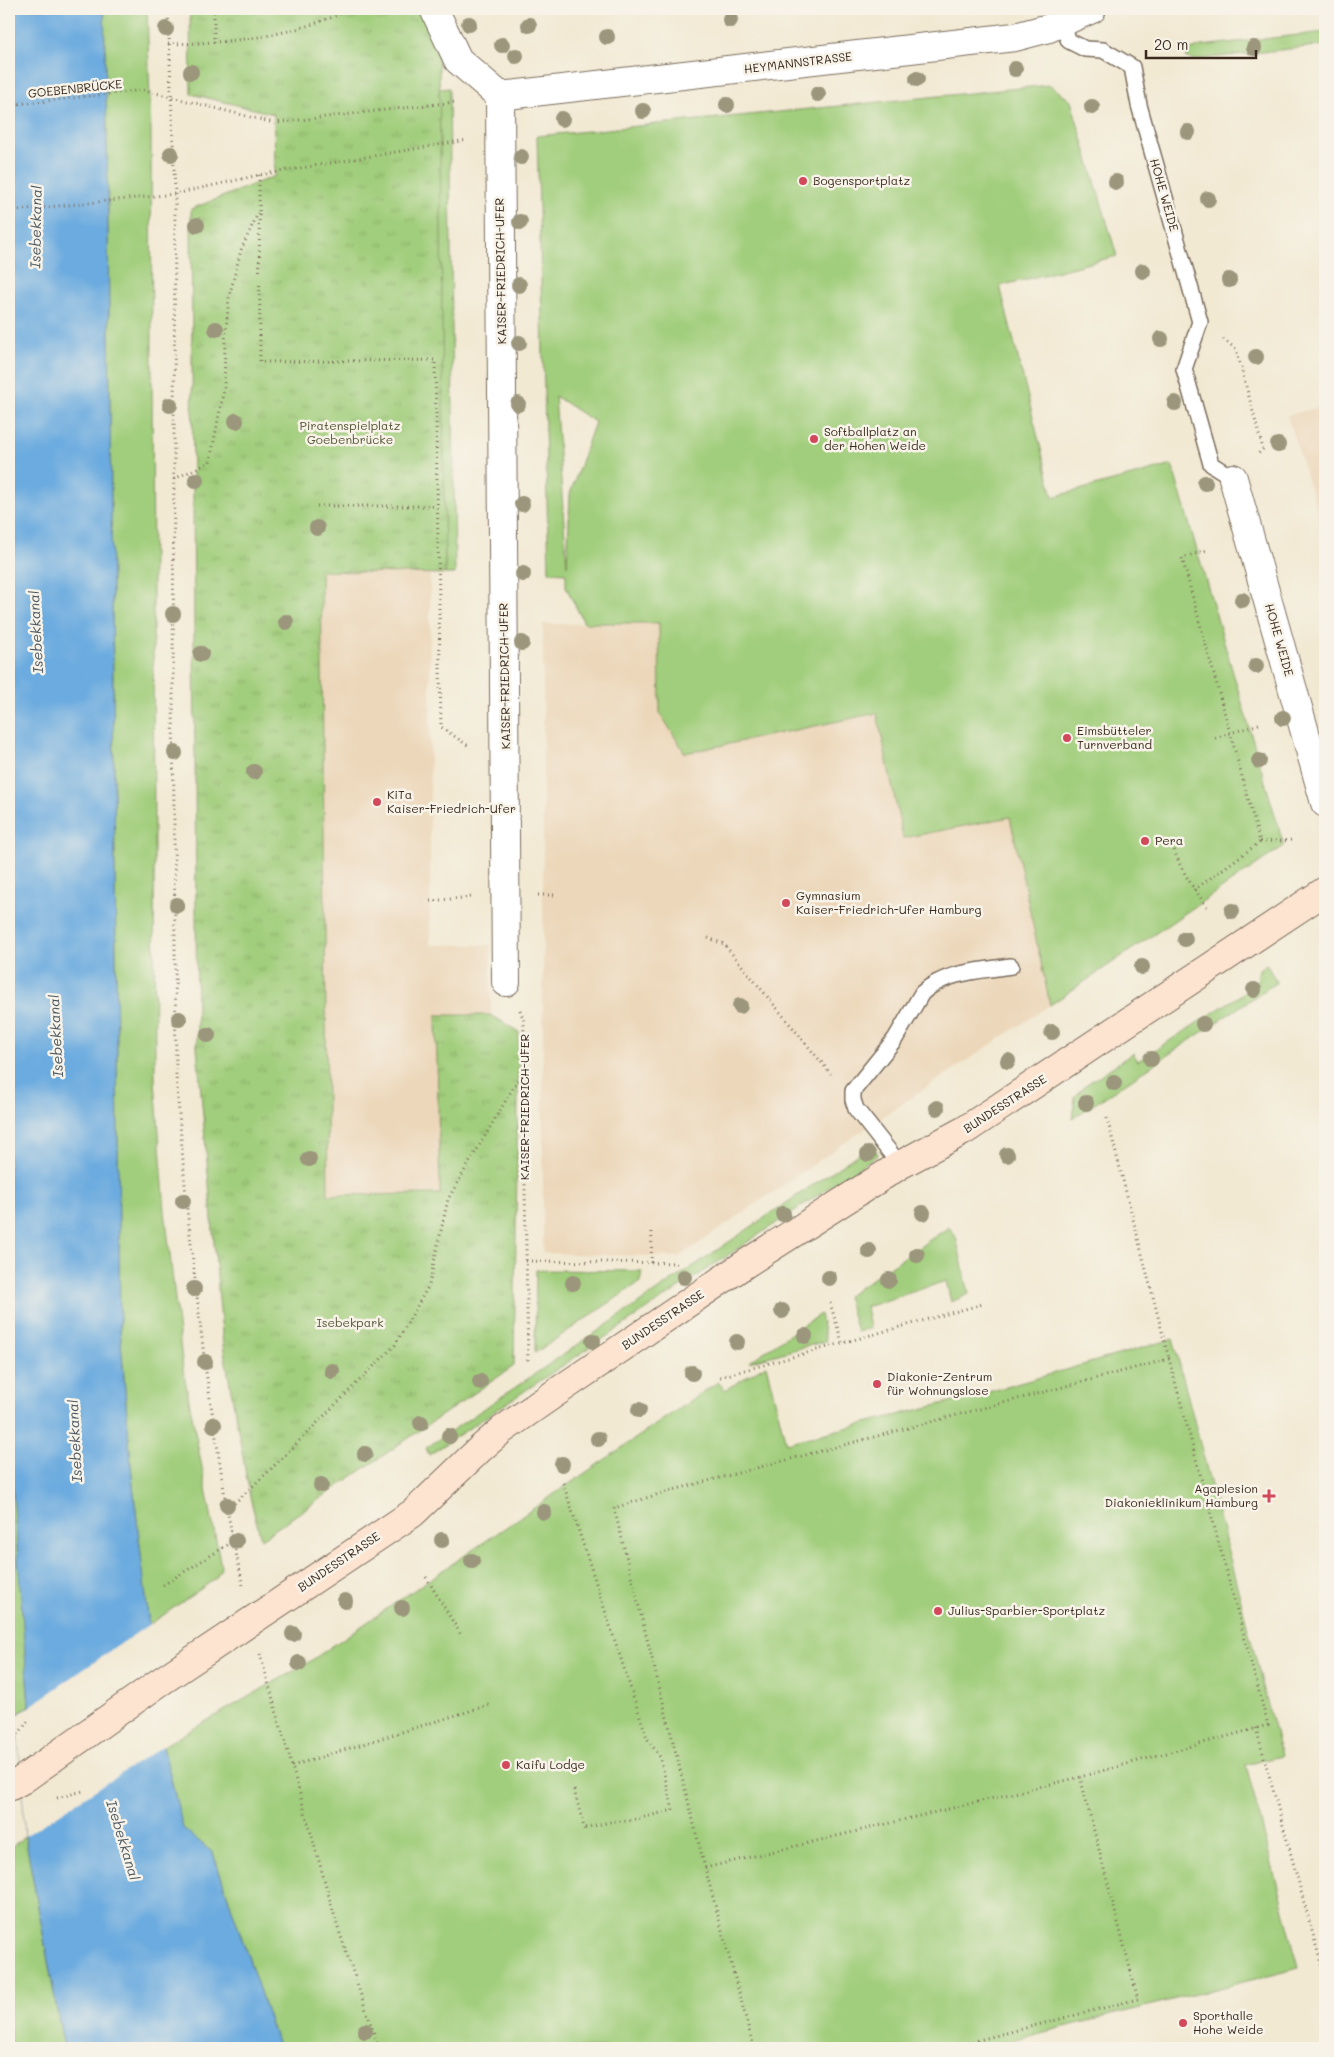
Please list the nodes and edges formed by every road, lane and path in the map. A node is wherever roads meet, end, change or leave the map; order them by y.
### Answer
1 (168, 9) edge
2 (214, 9) edge
3 (347, 9) edge
4 (434, 9) edge
5 (1092, 9) edge
6 (1061, 22) junction
7 (214, 43) junction
8 (168, 44) junction
9 (500, 96) junction
10 (172, 98) junction
11 (9, 104) edge
12 (469, 140) dead end
13 (260, 175) junction
14 (175, 194) junction
15 (9, 211) edge
16 (260, 211) junction
17 (1200, 322) junction
18 (1232, 478) junction
19 (174, 479) junction
20 (317, 506) dead end
21 (437, 506) junction
22 (1207, 550) dead end
23 (1259, 724) dead end
24 (1231, 733) junction
25 (1215, 738) dead end
26 (506, 771) junction
27 (1325, 803) edge
28 (1292, 840) dead end
29 (1260, 842) junction
30 (1173, 845) dead end
31 (1194, 890) junction
32 (1325, 892) edge
33 (506, 894) junction
34 (538, 895) dead end
35 (555, 895) dead end
36 (430, 901) dead end
37 (1207, 907) dead end
38 (708, 938) dead end
39 (1011, 966) dead end
40 (506, 982) joint
41 (523, 1071) junction
42 (853, 1100) junction
43 (1107, 1118) dead end
44 (900, 1165) junction
45 (652, 1231) dead end
46 (526, 1261) junction
47 (651, 1263) junction
48 (681, 1263) dead end
49 (830, 1303) dead end
50 (983, 1304) dead end
51 (842, 1342) junction
52 (1169, 1359) junction
53 (528, 1364) dead end
54 (720, 1377) dead end
55 (563, 1483) dead end
56 (227, 1510) junction
57 (234, 1541) junction
58 (426, 1576) dead end
59 (163, 1585) dead end
60 (244, 1589) dead end
61 (461, 1636) dead end
62 (259, 1649) dead end
63 (492, 1704) dead end
64 (29, 1720) dead end
65 (1256, 1728) junction
66 (9, 1746) edge
67 (292, 1766) junction
68 (1080, 1777) junction
69 (13, 1787) edge
70 (574, 1790) dead end
71 (705, 1868) junction
72 (1325, 1978) edge
73 (379, 2048) edge
74 (754, 2048) edge
75 (948, 2048) edge

1 - 8 path
2 - 7 path
3 - 7 path
4 - 9 street
5 - 6 street, HEYMANNSTRASSE
6 - 9 street, HEYMANNSTRASSE
6 - 17 lane, HOHE WEIDE
7 - 8 path
8 - 10 path
9 - 10 path
9 - 26 street, KAISER-FRIEDRICH-UFER
10 - 11 path, GOEBENBRÜCKE
10 - 14 path
12 - 13 path
13 - 14 path
13 - 16 path
14 - 15 path
14 - 19 path
16 - 19 path
16 - 21 path
17 - 18 lane
17 - 18 path
18 - 27 street, HOHE WEIDE
19 - 56 path
20 - 21 path
21 - 26 path
22 - 24 path
23 - 24 path
24 - 25 path
24 - 29 path
26 - 33 street, KAISER-FRIEDRICH-UFER
28 - 29 path
29 - 31 path
30 - 31 path
31 - 37 path
32 - 44 street, BUNDESSTRASSE
33 - 36 path
33 - 40 street, KAISER-FRIEDRICH-UFER
34 - 35 path
38 - 42 path
39 - 42 lane
40 - 41 path, KAISER-FRIEDRICH-UFER
41 - 46 path, KAISER-FRIEDRICH-UFER
41 - 56 path
42 - 44 lane
43 - 52 path
44 - 69 street, BUNDESSTRASSE
45 - 47 path
46 - 47 path
46 - 53 path, KAISER-FRIEDRICH-UFER
47 - 48 path
49 - 51 path
50 - 51 path
51 - 54 path
52 - 65 path
52 - 71 path
55 - 70 path
56 - 57 path
57 - 59 path
57 - 60 path
58 - 61 path
62 - 67 path
63 - 67 path
64 - 66 path
65 - 68 path
65 - 72 path
67 - 73 path
68 - 71 path
68 - 75 path
71 - 74 path

